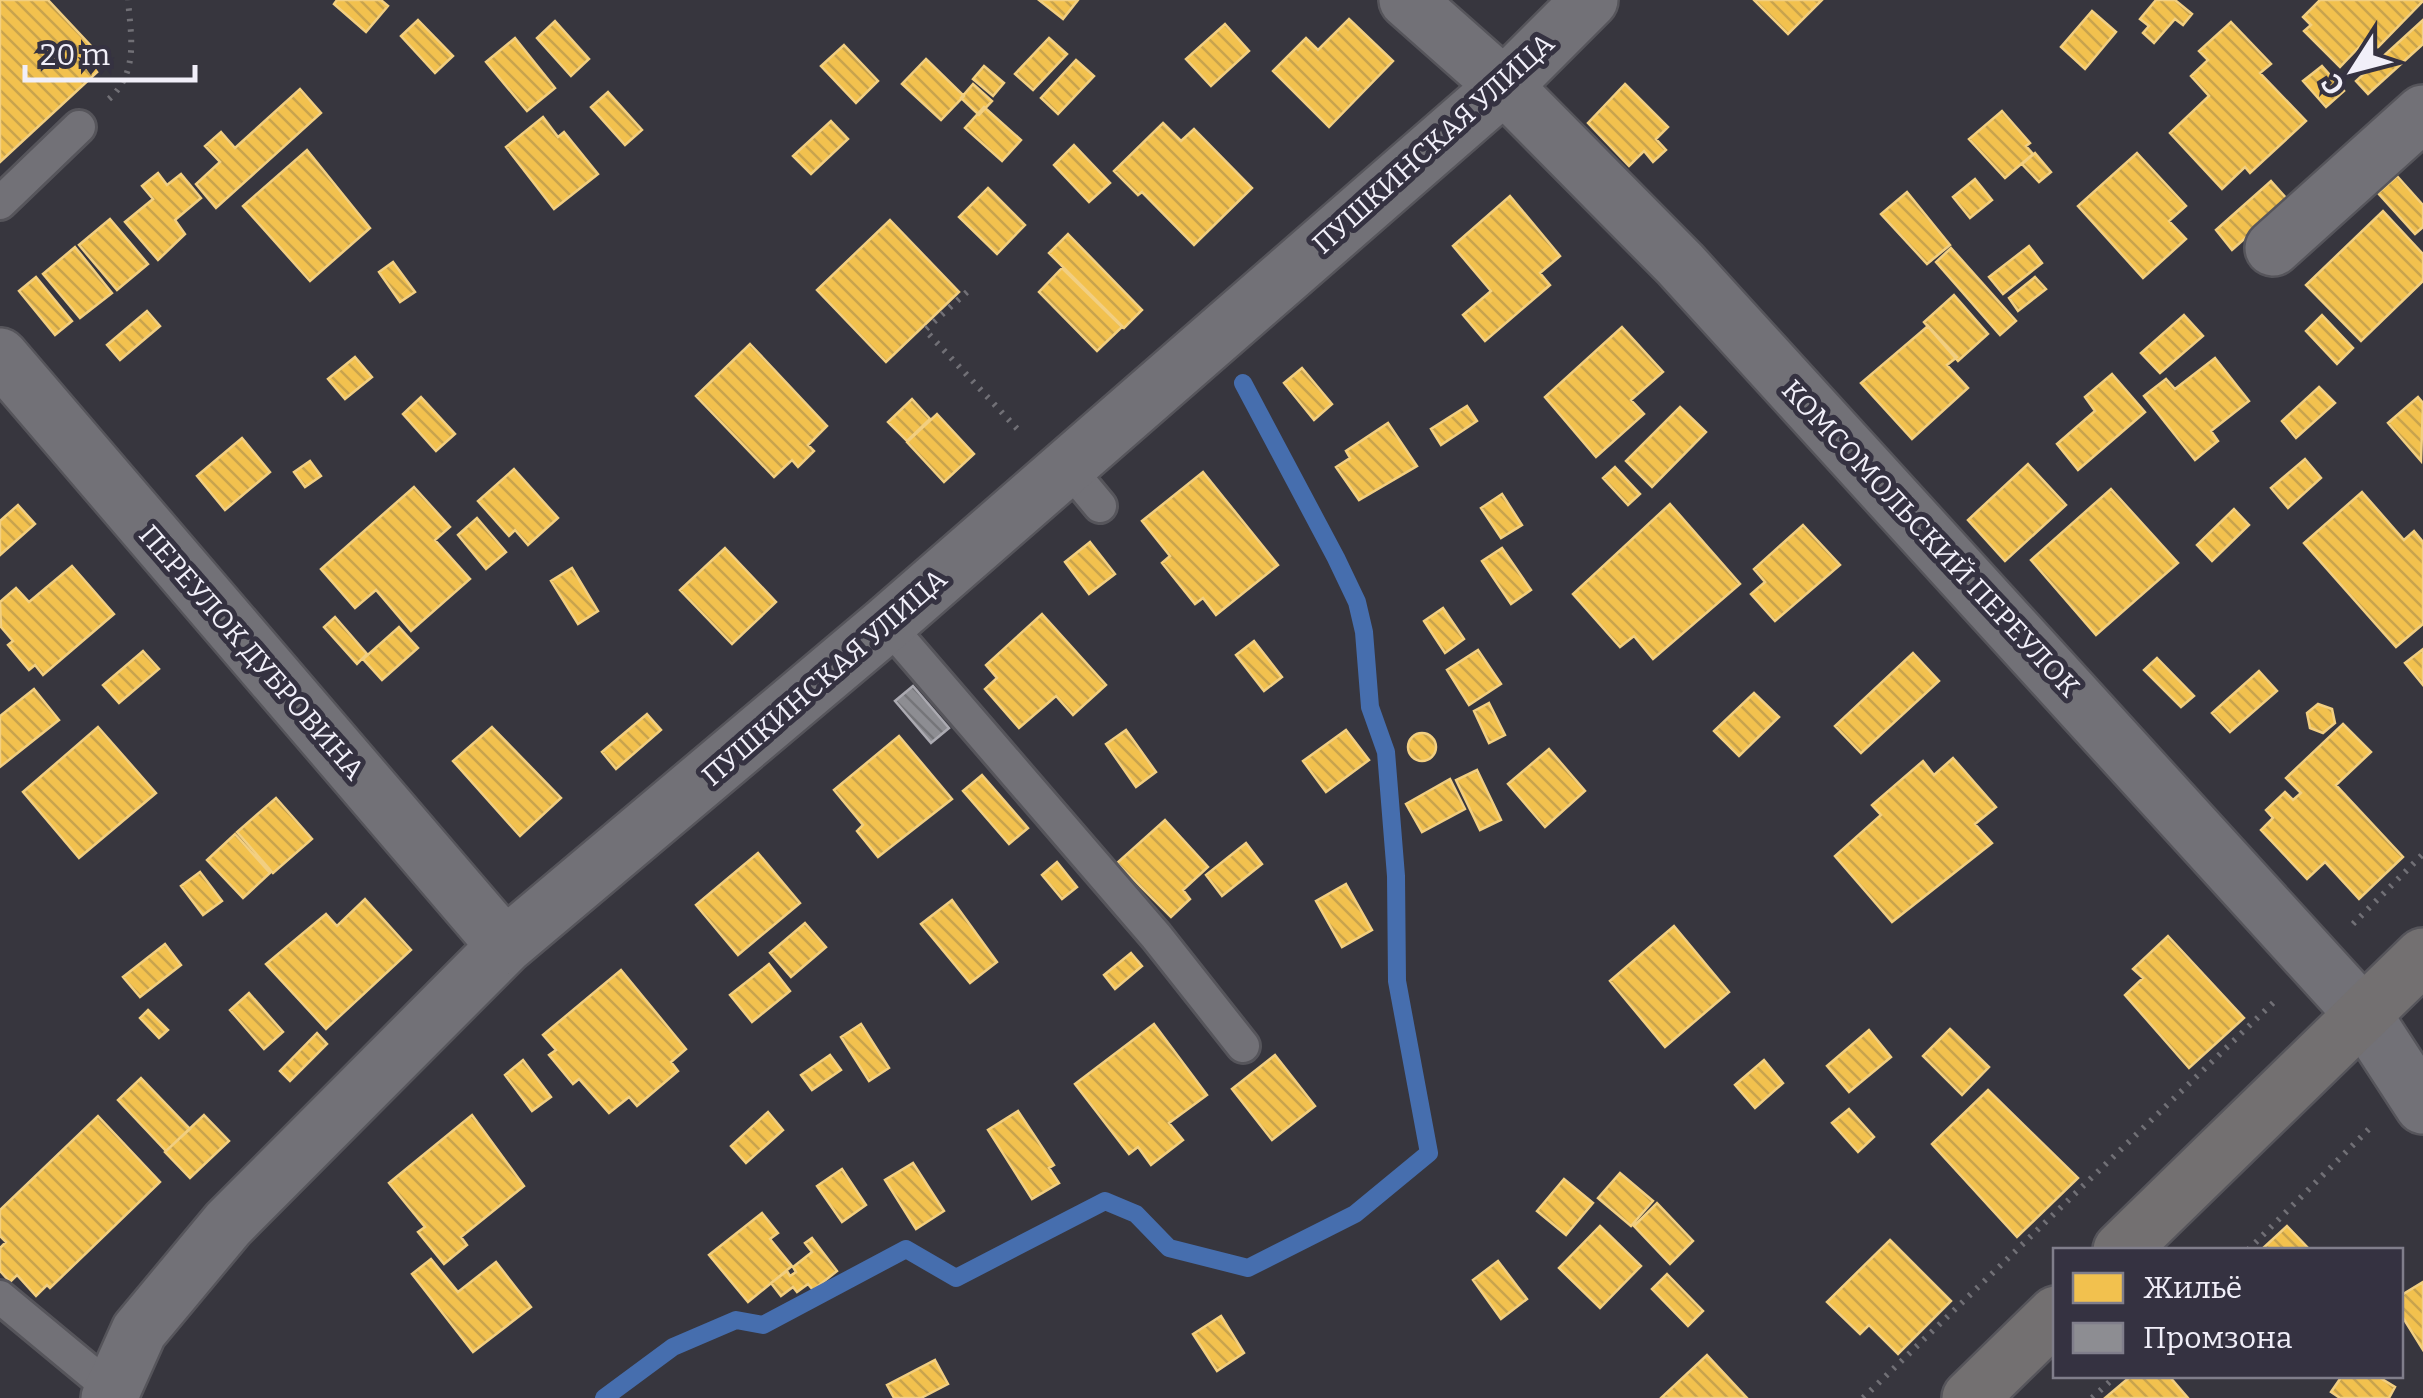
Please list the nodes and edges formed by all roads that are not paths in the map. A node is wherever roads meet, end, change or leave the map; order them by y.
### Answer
1 (1407, 0) edge
2 (1590, 0) edge
3 (1504, 86) junction
4 (2423, 113) edge
5 (79, 126) road end
6 (0, 203) edge
7 (2272, 248) dead end
8 (0, 356) edge
9 (1065, 464) junction
10 (1100, 506) dead end
11 (887, 624) junction
12 (505, 946) junction
13 (2423, 956) edge
14 (2363, 1014) junction
15 (1244, 1046) dead end
16 (2417, 1096) edge
17 (2123, 1248) edge
18 (0, 1296) edge
19 (2053, 1317) edge
20 (110, 1394) edge
21 (1970, 1398) edge

1 - 3 street, КОМСОМОЛЬСКИЙ ПЕРЕУЛОК
2 - 3 street, ПУШКИНСКАЯ УЛИЦА
3 - 9 street, ПУШКИНСКАЯ УЛИЦА
3 - 14 street, КОМСОМОЛЬСКИЙ ПЕРЕУЛОК
4 - 7 street
5 - 6 lane
8 - 12 street, ПЕРЕУЛОК ДУБРОВИНА
9 - 10 lane
9 - 11 street, ПУШКИНСКАЯ УЛИЦА
11 - 12 street, ПУШКИНСКАЯ УЛИЦА
11 - 15 lane
12 - 20 street, ПУШКИНСКАЯ УЛИЦА
13 - 14 main road
14 - 16 street, КОМСОМОЛЬСКИЙ ПЕРЕУЛОК
14 - 17 main road
18 - 20 lane
19 - 21 main road

